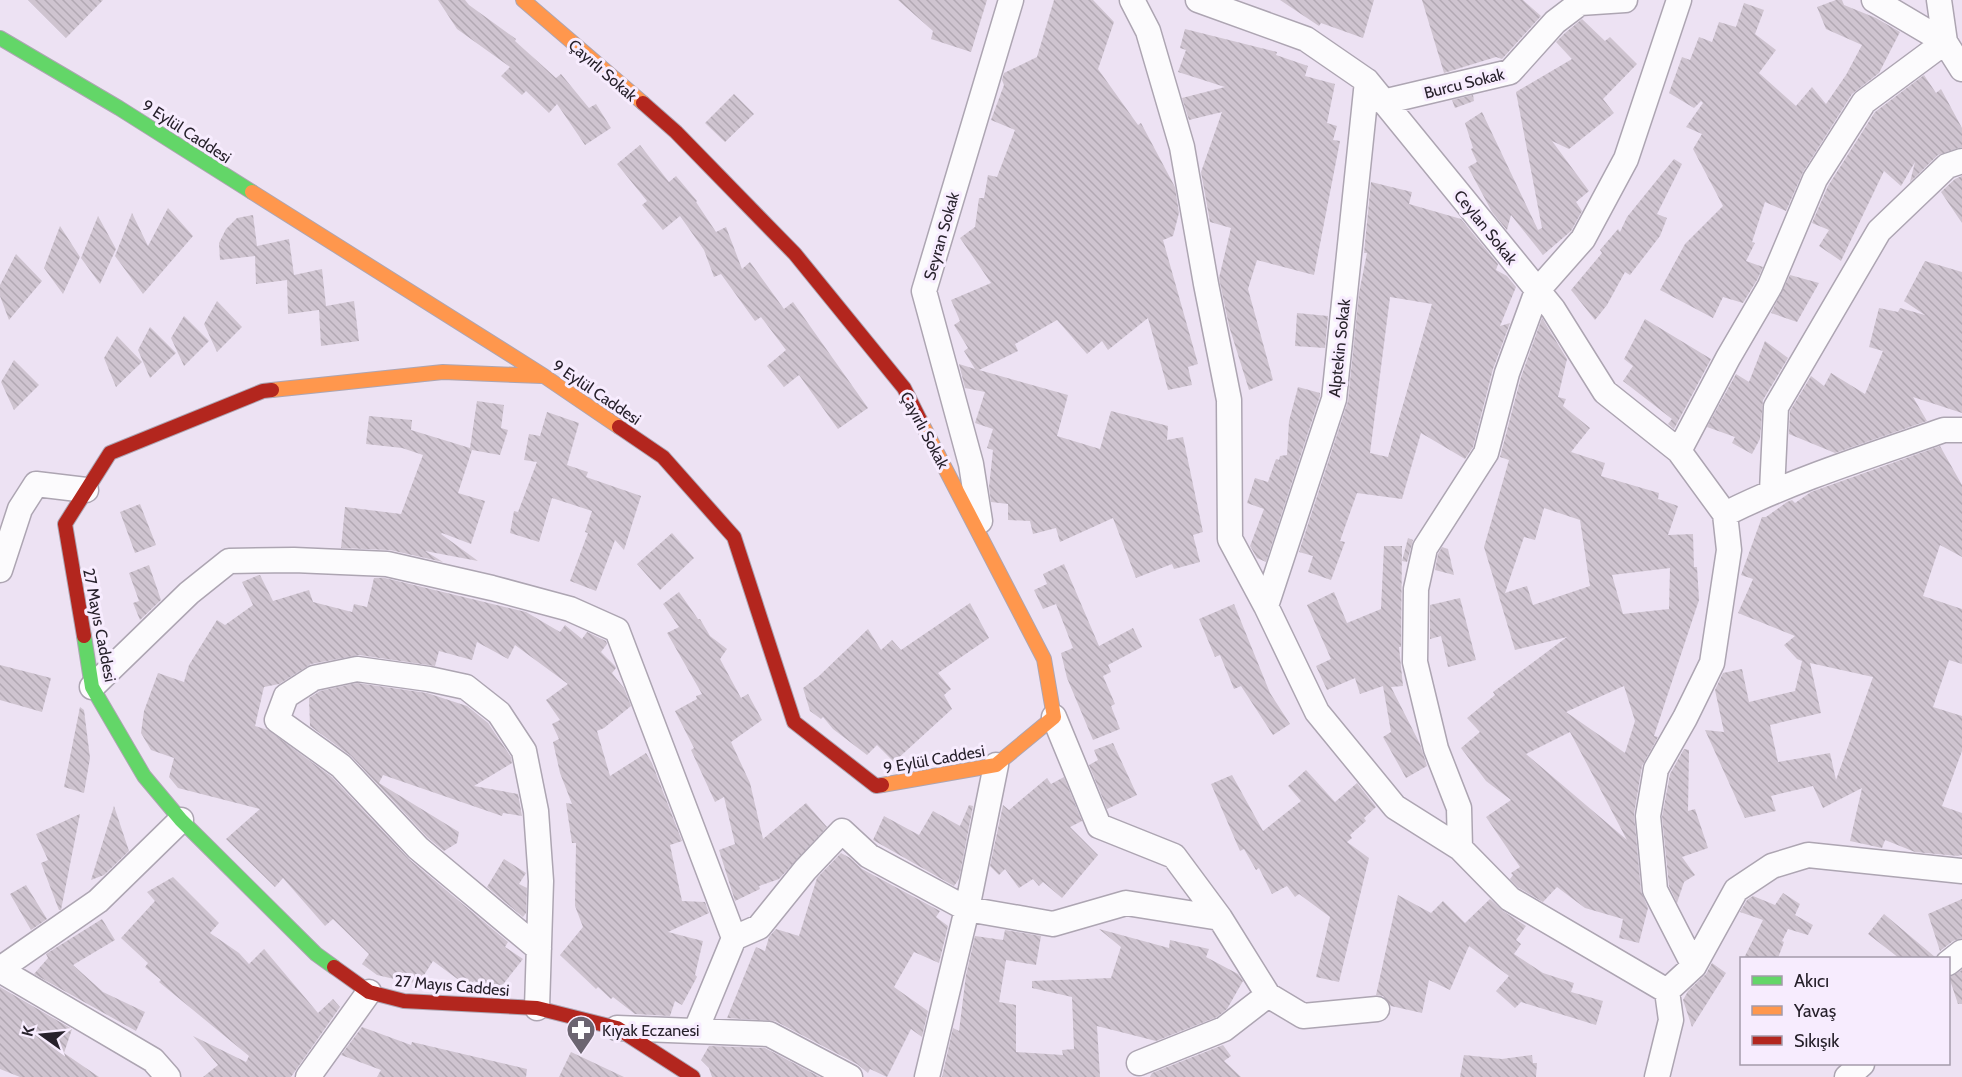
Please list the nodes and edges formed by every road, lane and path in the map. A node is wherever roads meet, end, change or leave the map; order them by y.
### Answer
1 (523, 0) edge
2 (1011, 0) edge
3 (1131, 0) edge
4 (1198, 0) edge
5 (1625, 0) edge
6 (1679, 0) edge
7 (1875, 0) edge
8 (1939, 0) edge
9 (1576, 2) edge
10 (0, 38) edge
11 (1945, 42) junction
12 (1962, 69) edge
13 (1367, 81) junction
14 (1383, 102) junction
15 (1962, 161) edge
16 (1537, 291) junction
17 (544, 376) junction
18 (1962, 430) edge
19 (1679, 451) junction
20 (86, 490) junction
21 (1772, 491) junction
22 (1725, 514) junction
23 (984, 545) junction
24 (0, 570) edge
25 (1266, 606) junction
26 (92, 687) junction
27 (1054, 717) junction
28 (996, 765) junction
29 (181, 820) junction
30 (1460, 848) junction
31 (1962, 871) edge
32 (967, 909) junction
33 (1220, 918) junction
34 (734, 938) junction
35 (539, 949) junction
36 (1962, 952) edge
37 (1950, 961) edge
38 (1694, 966) junction
39 (0, 970) edge
40 (1667, 991) junction
41 (369, 992) junction
42 (1268, 995) junction
43 (537, 1008) junction
44 (1377, 1009) dead end
45 (617, 1029) junction
46 (696, 1030) junction
47 (1139, 1063) dead end
48 (1861, 1065) edge
49 (685, 1074) edge
50 (168, 1077) edge
51 (308, 1077) edge
52 (850, 1077) edge
53 (927, 1077) edge
54 (1657, 1077) edge
55 (1847, 1077) edge

1 - 23 street, Çayırlı Sokak
2 - 23 street, Seyran Sokak
3 - 25 street
4 - 13 street, Ceylan Sokak
5 - 9 street, Burcu Sokak
6 - 16 street
7 - 11 street
8 - 11 street
9 - 14 street, Burcu Sokak
10 - 17 street, 9 Eylül Caddesi
11 - 12 street
11 - 19 street
13 - 14 street, Ceylan Sokak
13 - 25 street, Alptekin Sokak
14 - 16 street, Ceylan Sokak
15 - 21 street
16 - 19 street, Ceylan Sokak
16 - 30 street
17 - 20 street, 27 Mayıs Caddesi
17 - 28 street, 9 Eylül Caddesi
18 - 21 street
19 - 22 street, Ceylan Sokak
20 - 24 street
20 - 26 street, 27 Mayıs Caddesi
21 - 22 street
22 - 38 street
23 - 27 street, Çayırlı Sokak
25 - 30 street
26 - 29 street, 27 Mayıs Caddesi
26 - 34 street
27 - 28 street, 9 Eylül Caddesi
27 - 33 street, Çayırlı Sokak
28 - 32 street
29 - 39 street
29 - 41 street, 27 Mayıs Caddesi
30 - 40 street
31 - 38 street
32 - 33 street
32 - 34 street
32 - 53 street
33 - 42 street, Çayırlı Sokak
34 - 46 street
35 - 35 street
35 - 43 street
36 - 37 street
38 - 40 street
39 - 50 street
40 - 54 street
41 - 43 street, 27 Mayıs Caddesi
41 - 51 street
42 - 44 street
42 - 47 street
43 - 45 street, 27 Mayıs Caddesi
45 - 46 street
45 - 49 street, 27 Mayıs Caddesi
46 - 52 street
48 - 55 street

